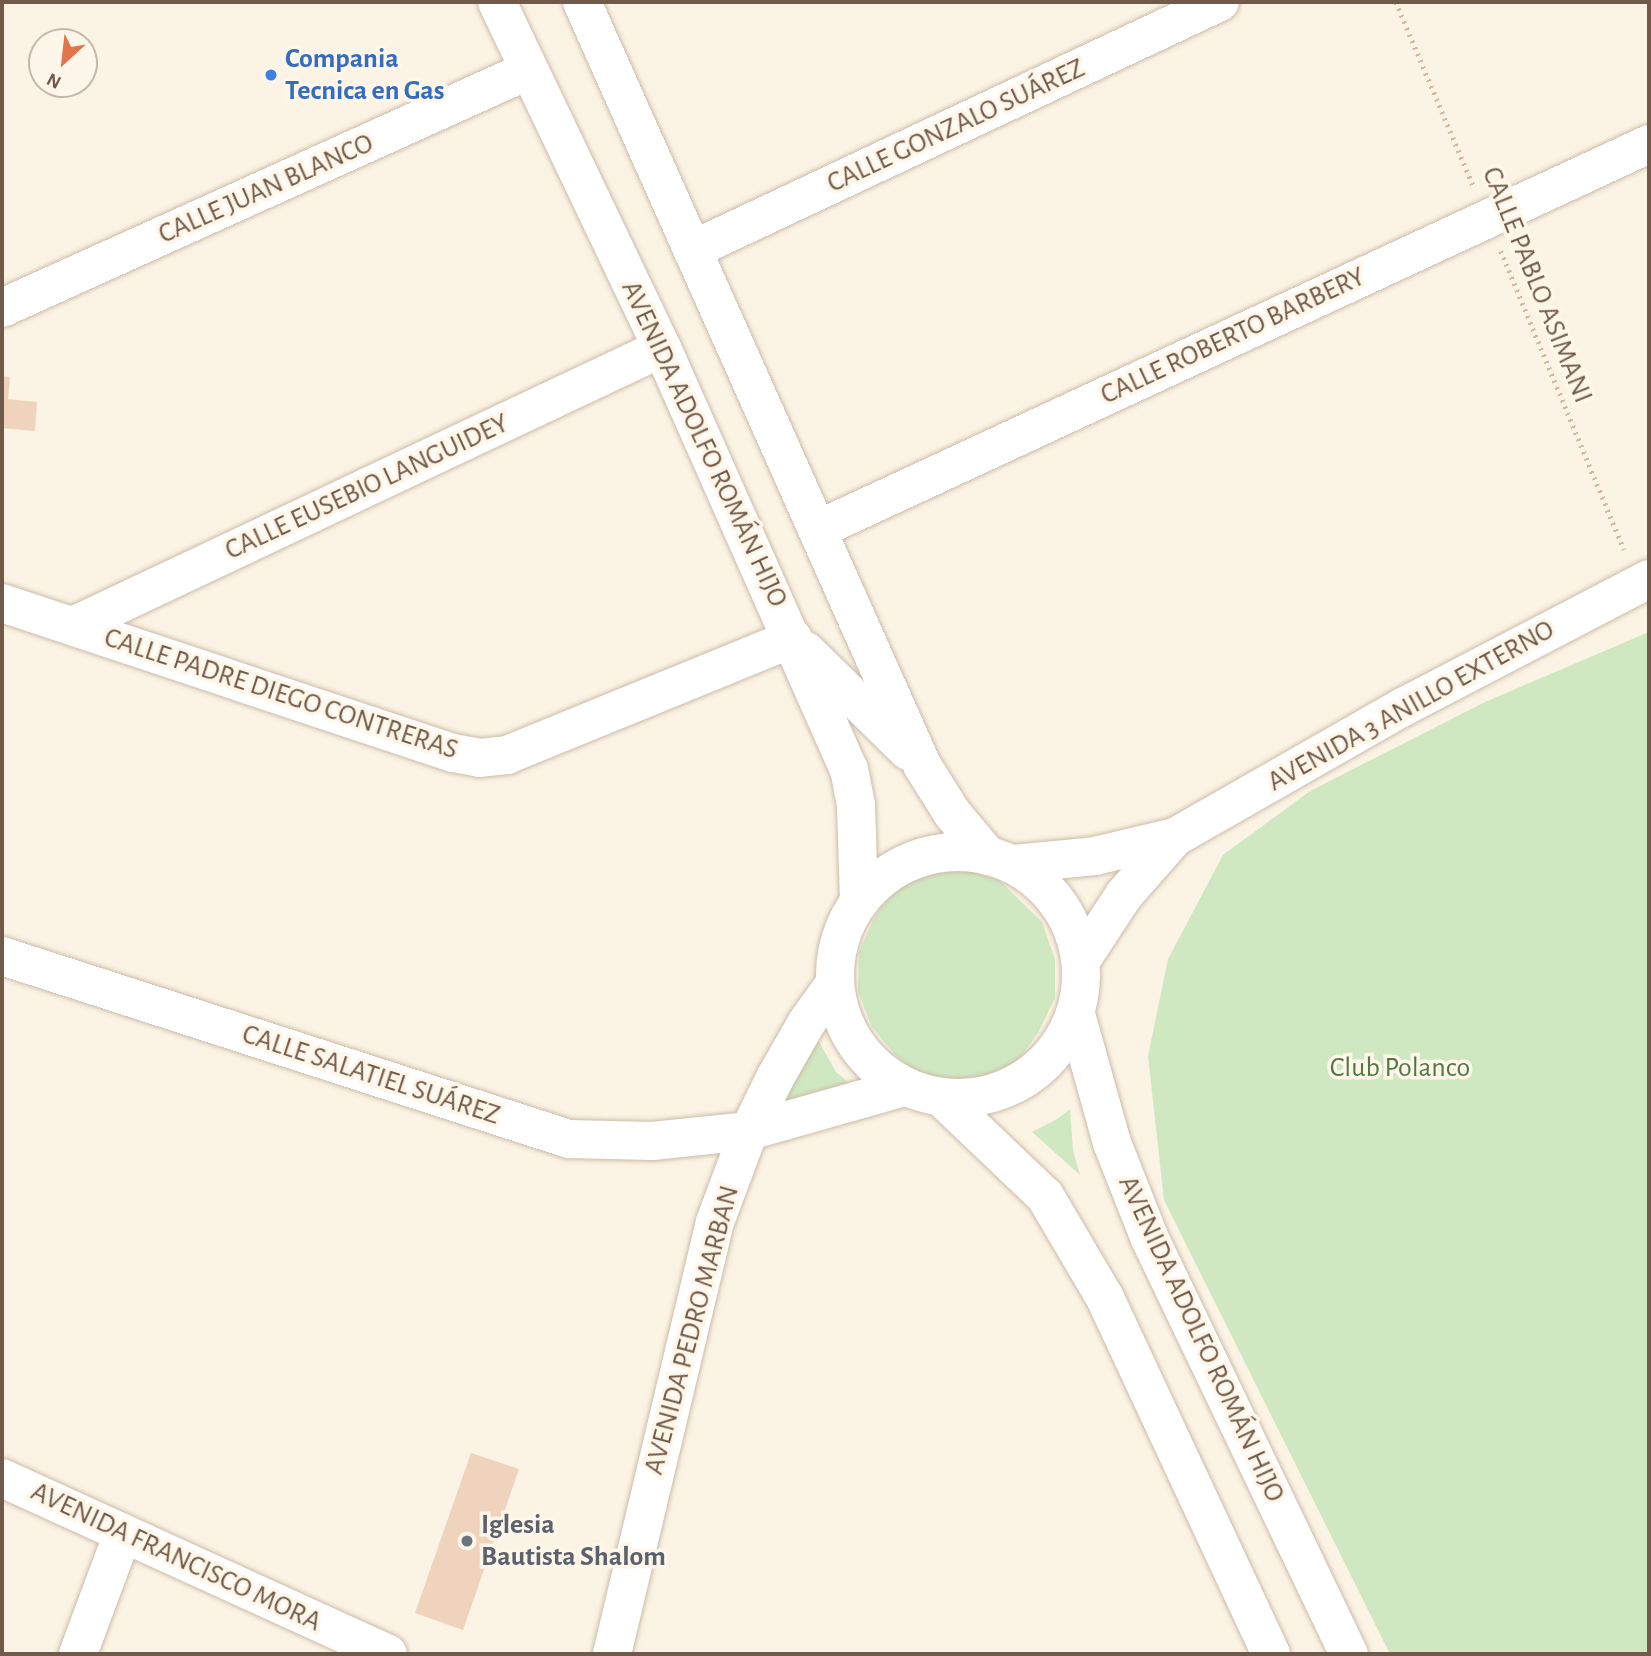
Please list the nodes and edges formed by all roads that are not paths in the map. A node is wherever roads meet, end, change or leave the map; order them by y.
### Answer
1 (497, 2) edge
2 (582, 2) edge
3 (1220, 2) edge
4 (529, 70) junction
5 (1649, 145) edge
6 (692, 250) junction
7 (2, 308) edge
8 (662, 348) junction
9 (818, 529) junction
10 (1644, 582) edge
11 (2, 603) edge
12 (73, 626) junction
13 (793, 638) junction
14 (922, 765) junction
15 (1175, 837) junction
16 (1001, 860) junction
17 (859, 901) junction
18 (2, 956) edge
19 (1082, 959) junction
20 (835, 983) junction
21 (1076, 1014) junction
22 (905, 1087) junction
23 (942, 1098) junction
24 (749, 1131) junction
25 (2, 1478) edge
26 (123, 1533) junction
27 (78, 1654) edge
28 (388, 1654) edge
29 (612, 1654) edge
30 (1271, 1654) edge
31 (1349, 1654) edge

1 - 4 street, AVENIDA ADOLFO ROMÁN HIJO
2 - 6 street
3 - 6 street, CALLE GONZALO SUÁREZ
4 - 7 street, CALLE JUAN BLANCO
4 - 8 street, AVENIDA ADOLFO ROMÁN HIJO
5 - 9 street, CALLE ROBERTO BARBERY
6 - 9 street
8 - 12 street, CALLE EUSEBIO LANGUIDEY
8 - 13 street, AVENIDA ADOLFO ROMÁN HIJO
9 - 14 street
10 - 15 street, AVENIDA 3 ANILLO EXTERNO
11 - 12 street, CALLE PADRE DIEGO CONTRERAS
12 - 13 street, CALLE PADRE DIEGO CONTRERAS
13 - 14 street
13 - 17 street, AVENIDA ADOLFO ROMÁN HIJO
14 - 16 street
15 - 16 street, AVENIDA 3 ANILLO EXTERNO
15 - 19 street, AVENIDA 3 ANILLO EXTERNO
16 - 17 street
16 - 19 street
17 - 20 street
18 - 24 street, CALLE SALATIEL SUÁREZ
19 - 21 street
20 - 22 street
20 - 24 street, AVENIDA PEDRO MARBAN
21 - 23 street
21 - 31 street, AVENIDA ADOLFO ROMÁN HIJO
22 - 23 street
22 - 24 street
23 - 30 street
24 - 29 street, AVENIDA PEDRO MARBAN
25 - 26 street, AVENIDA FRANCISCO MORA
26 - 27 street
26 - 28 street, AVENIDA FRANCISCO MORA

